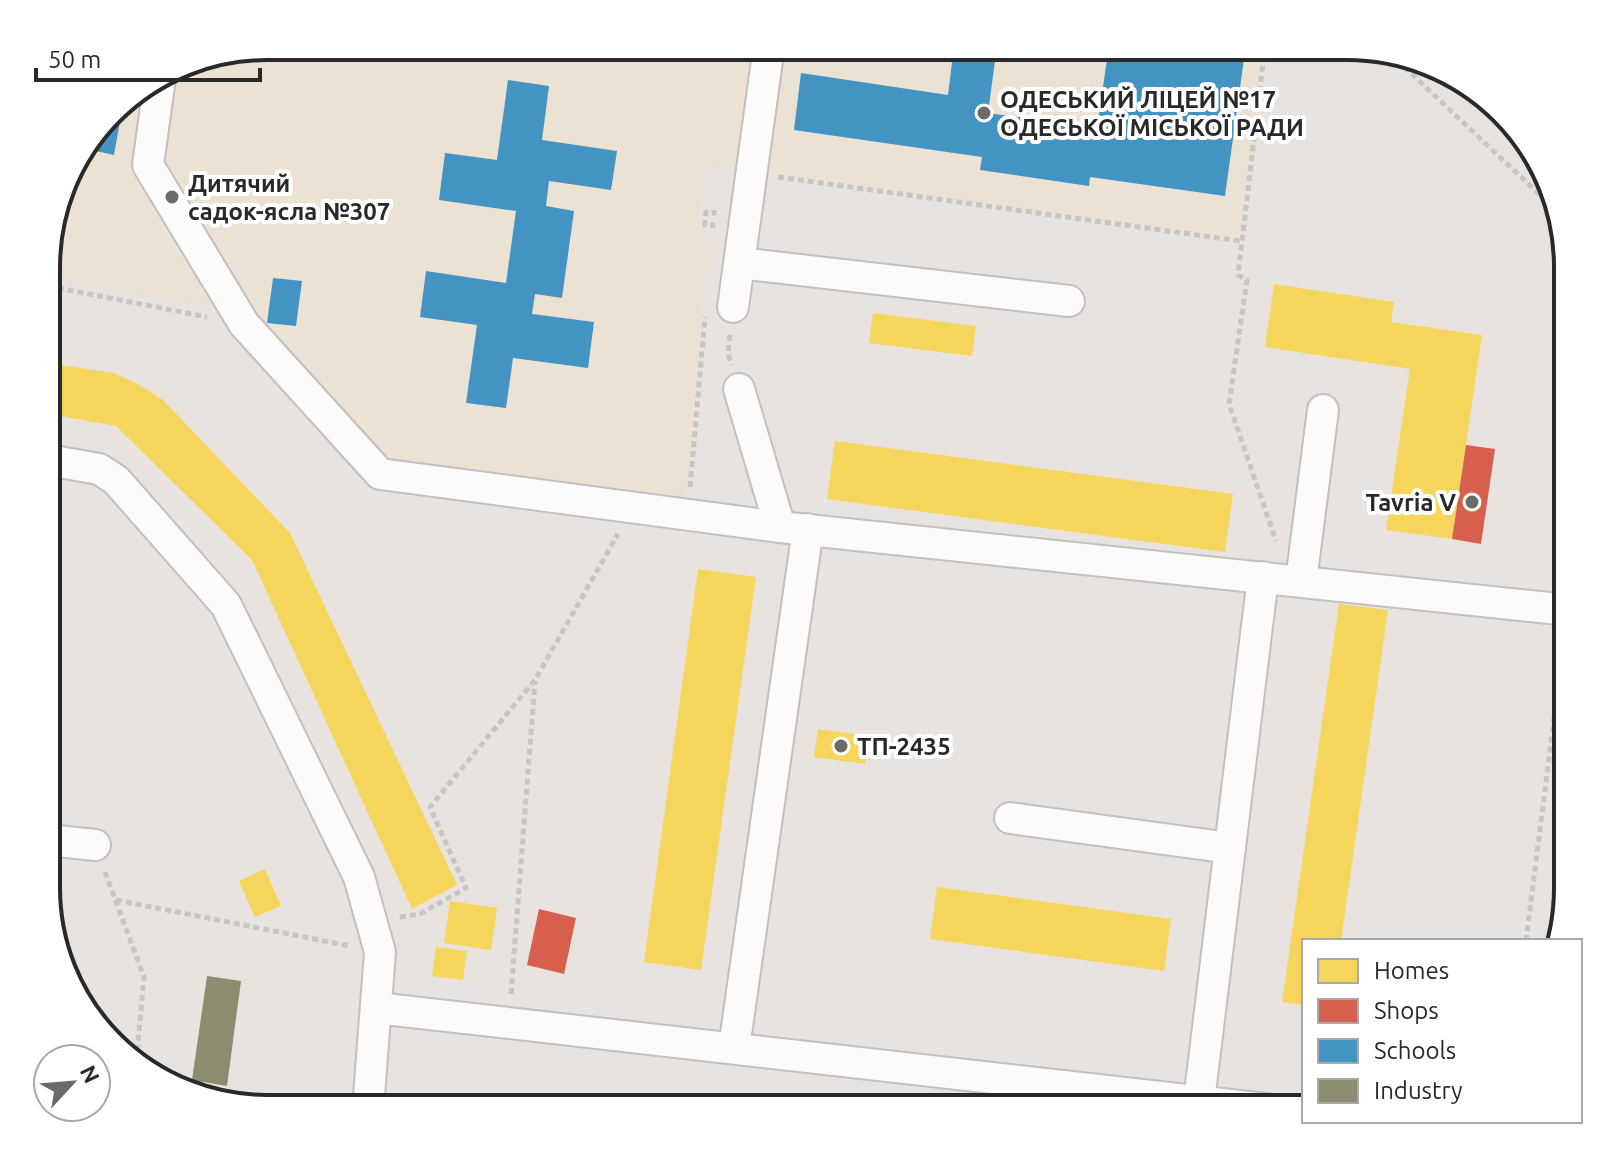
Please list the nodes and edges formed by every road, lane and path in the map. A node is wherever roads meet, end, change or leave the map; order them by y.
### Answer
1 (767, 60) edge
2 (1263, 60) edge
3 (1407, 69) edge
4 (158, 91) edge
5 (752, 173) junction
6 (1541, 196) edge
7 (1240, 241) junction
8 (739, 263) junction
9 (60, 288) edge
10 (1069, 301) dead end
11 (733, 307) dead end
12 (244, 324) junction
13 (729, 343) dead end
14 (728, 354) dead end
15 (739, 389) dead end
16 (1323, 410) dead end
17 (60, 462) edge
18 (632, 509) junction
19 (794, 528) junction
20 (1284, 579) junction
21 (1554, 616) edge
22 (535, 680) junction
23 (1554, 720) edge
24 (1010, 818) dead end
25 (60, 841) edge
26 (95, 845) joint
27 (1230, 848) junction
28 (116, 900) junction
29 (372, 923) junction
30 (1526, 939) edge
31 (380, 952) junction
32 (376, 1008) junction
33 (508, 1023) junction
34 (734, 1048) junction
35 (137, 1049) edge
36 (369, 1095) edge
37 (1146, 1095) edge
38 (1200, 1095) edge

1 - 5 lane
2 - 7 path
3 - 6 path
4 - 12 lane
5 - 7 path
5 - 8 lane
7 - 20 path
8 - 10 lane
8 - 11 lane
9 - 12 path
12 - 18 lane
13 - 14 path
15 - 19 lane
16 - 20 lane
17 - 29 lane
18 - 19 lane
18 - 22 path
19 - 20 lane
19 - 34 lane
20 - 21 lane
20 - 27 lane
22 - 29 path
22 - 33 path
23 - 30 path
24 - 27 lane
25 - 26 lane
26 - 28 path
27 - 38 lane
28 - 31 path
28 - 35 path
29 - 31 lane
31 - 32 lane
32 - 33 lane
32 - 36 lane
33 - 34 lane
34 - 37 lane

